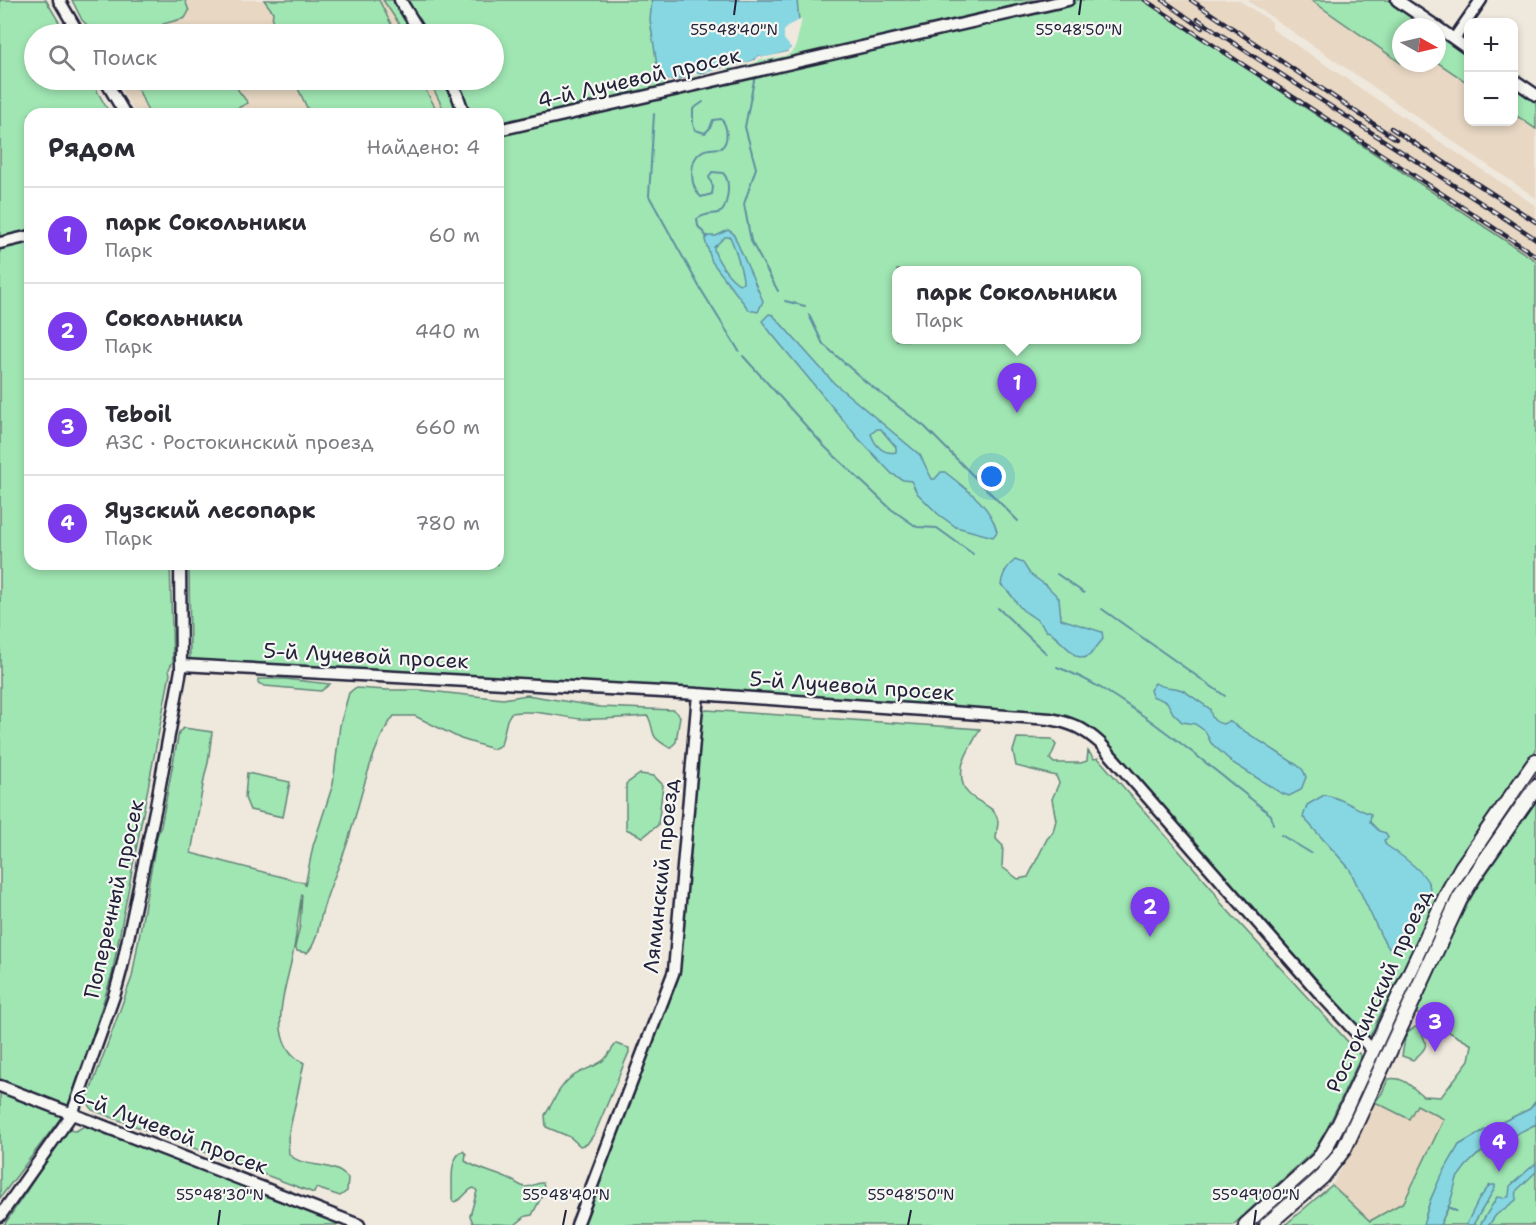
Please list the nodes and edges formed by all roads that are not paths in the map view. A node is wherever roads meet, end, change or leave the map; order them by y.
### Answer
1 (59, 0) edge
2 (400, 0) edge
3 (1068, 0) edge
4 (1397, 0) edge
5 (1481, 0) edge
6 (1424, 18) edge
7 (73, 24) edge
8 (415, 24) edge
9 (1446, 33) edge
10 (1454, 39) junction
11 (1464, 46) edge
12 (1518, 83) edge
13 (111, 90) edge
14 (454, 90) edge
15 (1536, 95) edge
16 (121, 108) edge
17 (462, 108) edge
18 (504, 129) edge
19 (24, 237) edge
20 (0, 243) edge
21 (180, 570) edge
22 (182, 665) junction
23 (698, 694) junction
24 (1536, 761) edge
25 (1536, 787) edge
26 (1379, 1057) junction
27 (0, 1086) edge
28 (72, 1114) junction
29 (0, 1216) edge
30 (359, 1225) edge
31 (577, 1225) edge
32 (1246, 1225) edge
33 (1267, 1225) edge

1 - 7 street
2 - 8 street
3 - 18 street, 4-й Лучевой просек
4 - 6 street
5 - 10 street
9 - 10 street
10 - 11 street
12 - 15 street
13 - 16 street
14 - 17 street
19 - 20 street
21 - 22 street, Поперечный просек
22 - 23 street, 5-й Лучевой просек
22 - 28 street, Поперечный просек
23 - 26 street, 5-й Лучевой просек
23 - 31 street, Ляминский проезд
24 - 26 main road, Ростокинский проезд
25 - 26 main road, Ростокинский проезд
26 - 32 main road, Ростокинский проезд
26 - 33 main road, Ростокинский проезд
27 - 28 street, 6-й Лучевой просек
28 - 29 street, Поперечный просек
28 - 30 street, 6-й Лучевой просек

